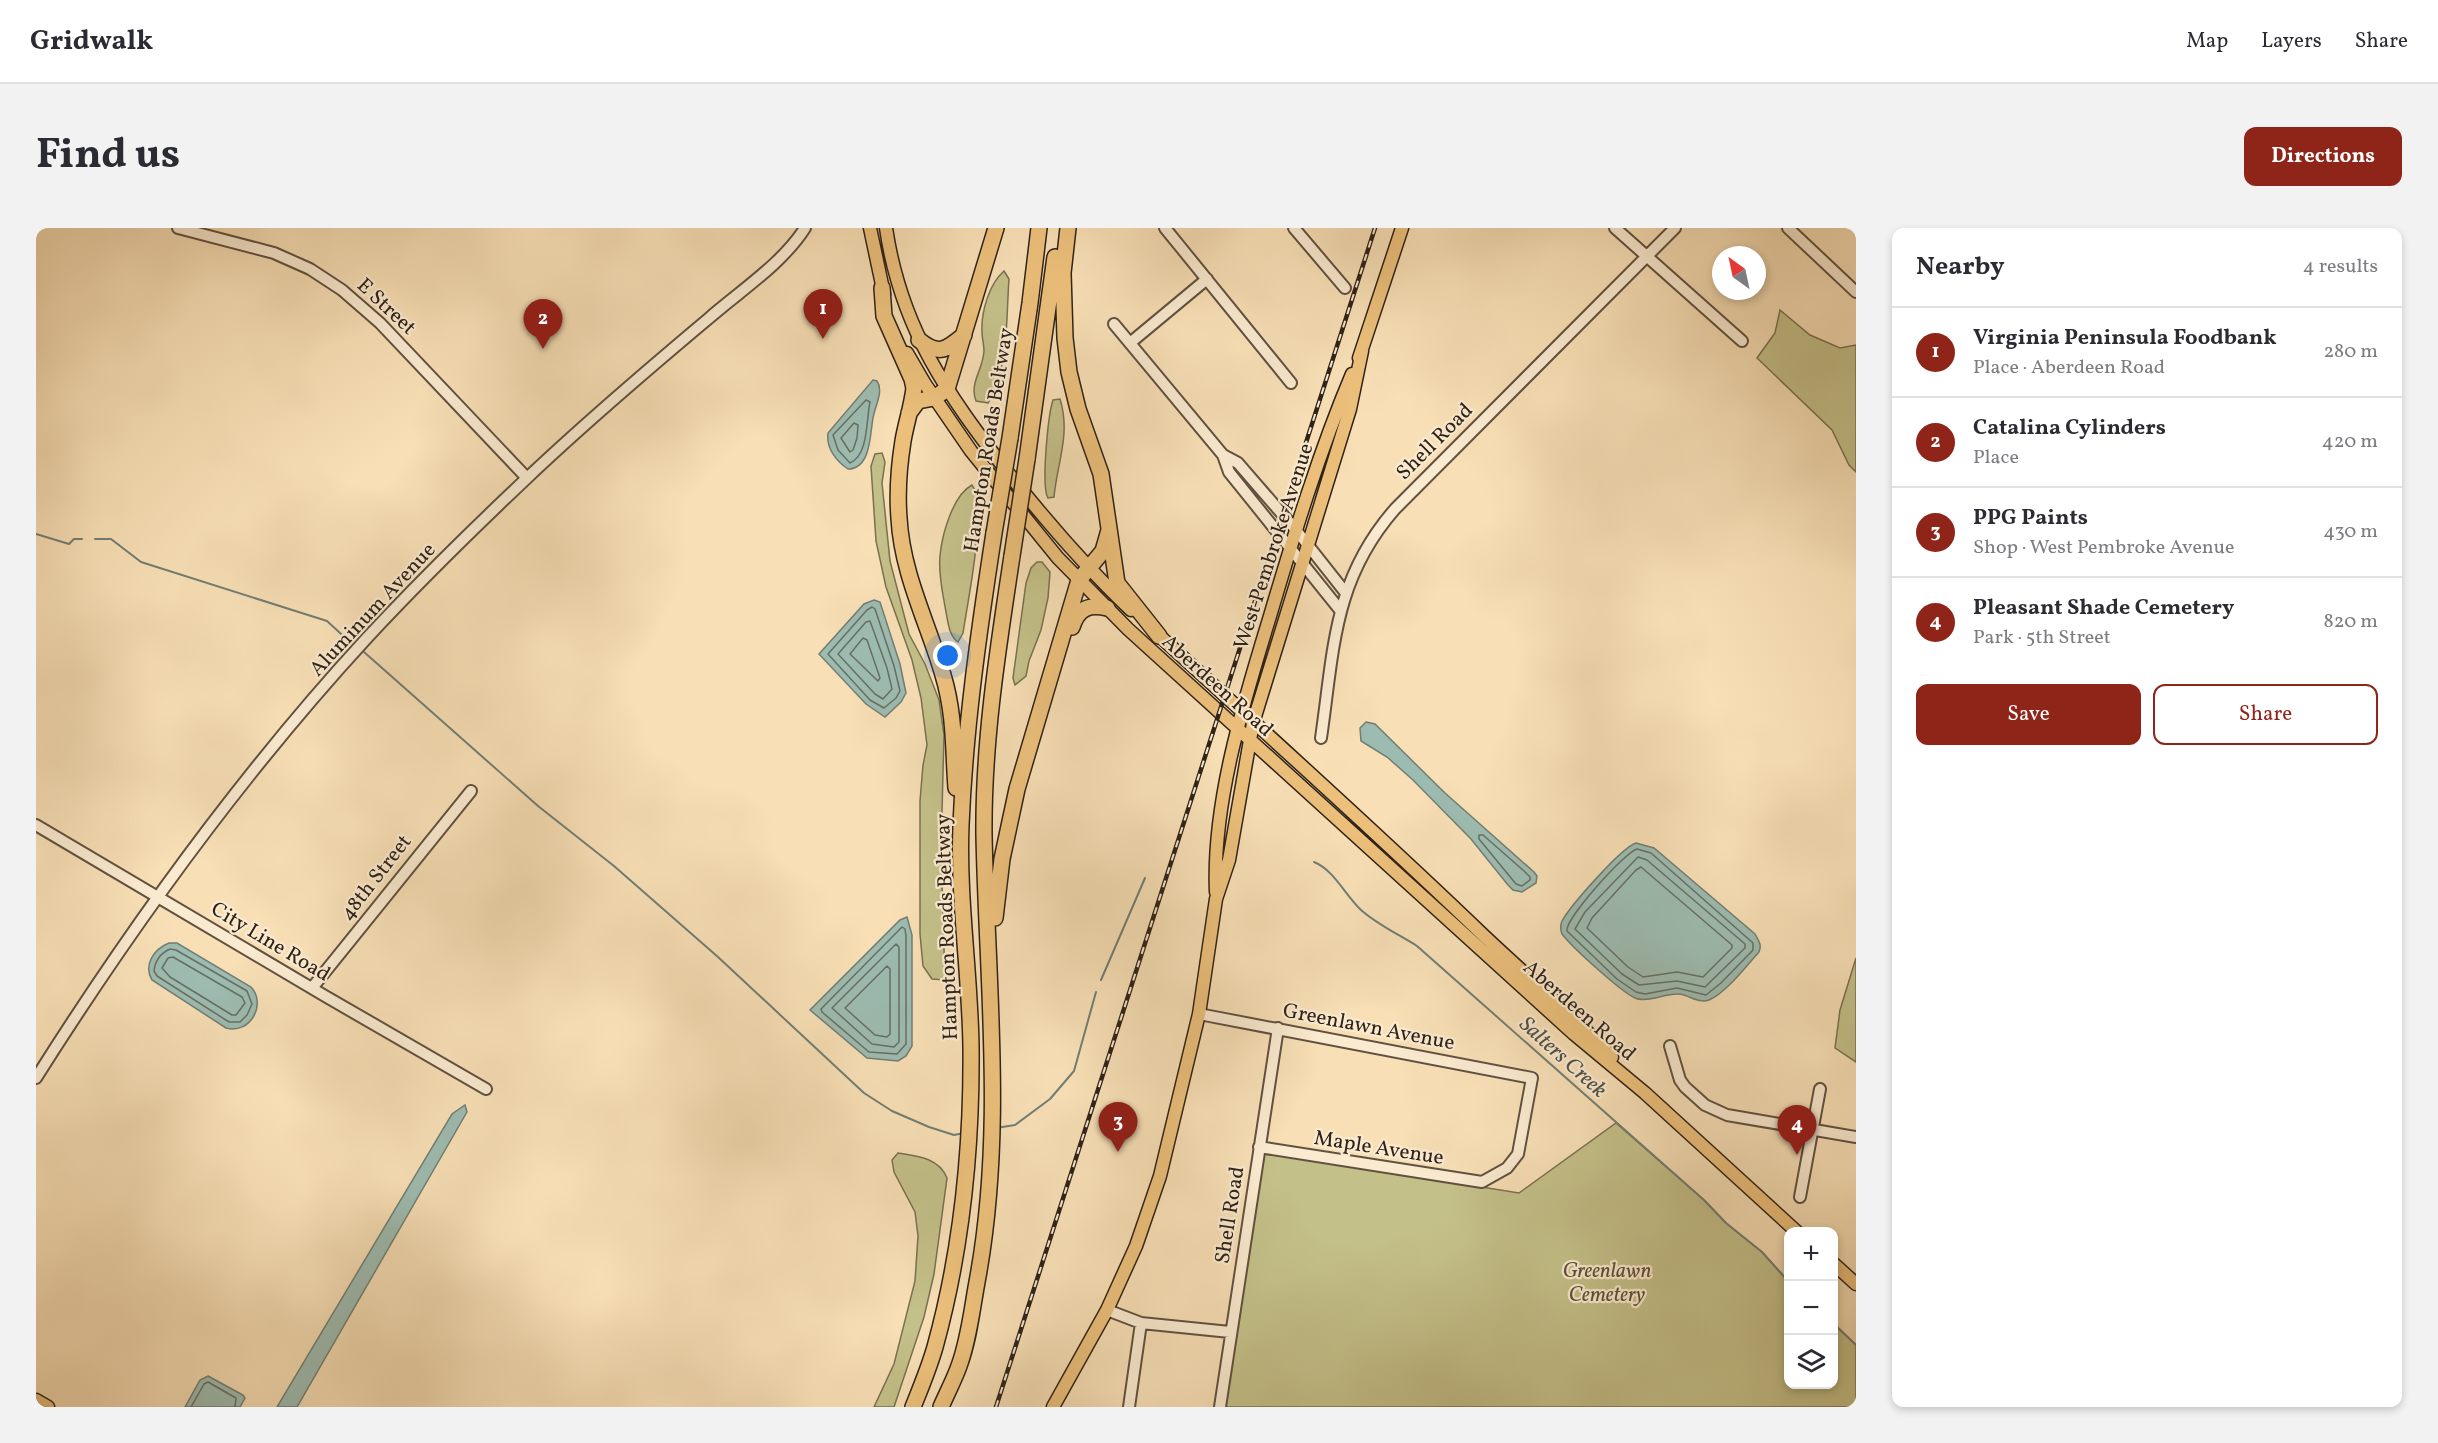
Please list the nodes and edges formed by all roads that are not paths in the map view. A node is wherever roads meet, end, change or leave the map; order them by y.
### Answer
1 (178, 228) edge
2 (805, 228) edge
3 (870, 228) edge
4 (886, 228) edge
5 (996, 228) edge
6 (1039, 228) edge
7 (1058, 228) edge
8 (1068, 228) edge
9 (1294, 228) edge
10 (1402, 228) edge
11 (1615, 228) edge
12 (1675, 228) edge
13 (1788, 228) edge
14 (1167, 229) edge
15 (1646, 257) junction
16 (1207, 279) junction
17 (882, 288) junction
18 (1345, 288) dead end
19 (1856, 292) edge
20 (1114, 324) dead end
21 (964, 335) junction
22 (919, 340) junction
23 (1742, 341) dead end
24 (1130, 343) junction
25 (1362, 351) junction
26 (1291, 383) dead end
27 (940, 393) junction
28 (909, 413) junction
29 (1223, 455) junction
30 (527, 478) junction
31 (1109, 530) junction
32 (1296, 530) junction
33 (1309, 546) junction
34 (1291, 547) junction
35 (1303, 563) junction
36 (1084, 574) junction
37 (1345, 592) junction
38 (1107, 608) junction
39 (1340, 610) junction
40 (1159, 636) junction
41 (1043, 705) junction
42 (1242, 713) junction
43 (1253, 723) junction
44 (1238, 730) junction
45 (1321, 738) dead end
46 (1249, 740) junction
47 (471, 791) dead end
48 (36, 825) edge
49 (961, 826) junction
50 (158, 895) junction
51 (1216, 899) junction
52 (989, 960) junction
53 (312, 988) junction
54 (1199, 1014) junction
55 (1278, 1028) junction
56 (1670, 1046) dead end
57 (36, 1078) edge
58 (486, 1089) dead end
59 (1820, 1089) dead end
60 (1645, 1093) junction
61 (1814, 1130) junction
62 (1856, 1137) edge
63 (1259, 1148) junction
64 (1493, 1177) joint
65 (1800, 1197) dead end
66 (1792, 1227) edge
67 (1838, 1268) edge
68 (1856, 1284) edge
69 (1107, 1310) junction
70 (1141, 1323) junction
71 (1230, 1332) junction
72 (36, 1400) edge
73 (48, 1407) edge
74 (914, 1407) edge
75 (941, 1407) edge
76 (1053, 1407) edge
77 (1129, 1407) edge
78 (1220, 1407) edge

1 - 30 street, E Street
2 - 30 street, Aluminum Avenue
3 - 17 main road, Aberdeen Road
4 - 22 main road, Aberdeen Road
5 - 21 highway
6 - 49 highway, Hampton Roads Beltway, bridge
7 - 52 highway, Hampton Roads Beltway, bridge
8 - 31 highway
9 - 18 street
10 - 25 main road, West Pembroke Avenue
11 - 15 street
12 - 15 street, Shell Road
13 - 19 street
14 - 16 street
15 - 23 street
15 - 37 street, Shell Road
16 - 24 street
16 - 26 street
17 - 27 main road, Aberdeen Road
17 - 28 highway
20 - 24 street
21 - 22 highway
21 - 27 highway
22 - 27 main road, Aberdeen Road
24 - 29 street
25 - 32 main road, West Pembroke Avenue
25 - 33 main road, West Pembroke Avenue
27 - 28 highway
27 - 36 main road, Aberdeen Road
28 - 49 highway
29 - 32 street
29 - 34 street
30 - 50 street, Aluminum Avenue
31 - 36 highway
31 - 40 highway
32 - 33 street
32 - 34 main road, West Pembroke Avenue
33 - 35 main road, West Pembroke Avenue
33 - 37 street
34 - 35 street
34 - 42 main road, West Pembroke Avenue
35 - 39 street
35 - 43 main road, West Pembroke Avenue
36 - 38 main road, Aberdeen Road
36 - 40 main road, Aberdeen Road
36 - 41 highway
37 - 39 street, Shell Road
38 - 41 highway
38 - 44 main road, Aberdeen Road
39 - 45 street, Shell Road
40 - 42 main road, Aberdeen Road
41 - 52 highway
42 - 43 main road, Aberdeen Road
42 - 44 main road, West Pembroke Avenue
43 - 46 main road, West Pembroke Avenue
43 - 60 main road, Aberdeen Road
44 - 46 main road, Aberdeen Road
44 - 51 main road, West Pembroke Avenue
46 - 51 main road, West Pembroke Avenue
46 - 60 main road, Aberdeen Road
47 - 53 street, 48th Street
48 - 50 street, City Line Road
49 - 74 highway, Hampton Roads Beltway
50 - 53 street, City Line Road
50 - 57 street, Aluminum Avenue
51 - 54 main road, West Pembroke Avenue
52 - 75 highway, Hampton Roads Beltway
53 - 58 street, City Line Road
54 - 55 street, Greenlawn Avenue
54 - 69 main road, West Pembroke Avenue
55 - 63 street, Shell Road
55 - 64 street, Greenlawn Avenue
56 - 61 street
59 - 61 street
60 - 66 main road, Aberdeen Road
61 - 62 street
61 - 65 street
63 - 64 street, Maple Avenue
63 - 71 street, Shell Road
67 - 68 main road
69 - 70 street
69 - 76 main road, West Pembroke Avenue
70 - 71 street
70 - 77 street
71 - 78 street, Shell Road
72 - 73 main road

